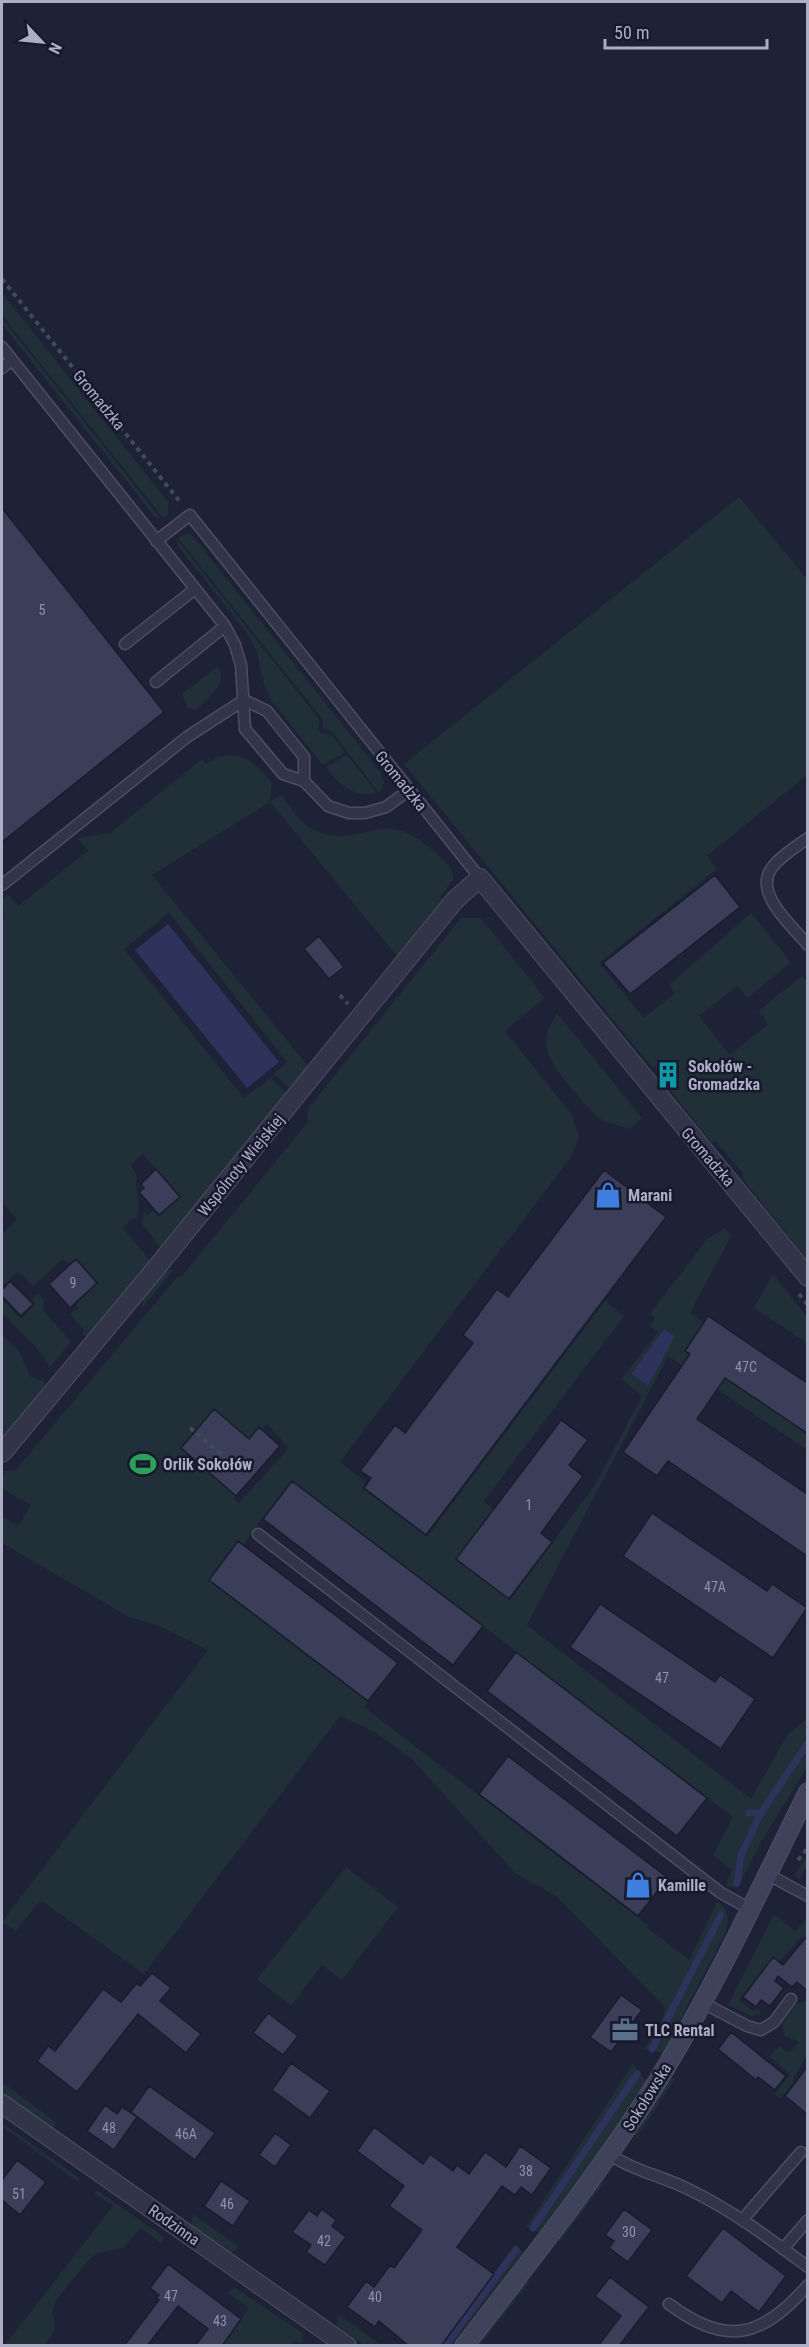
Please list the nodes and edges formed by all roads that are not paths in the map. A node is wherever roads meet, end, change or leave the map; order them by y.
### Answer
1 (2, 347) edge
2 (12, 360) junction
3 (2, 368) edge
4 (156, 542) junction
5 (195, 589) junction
6 (225, 626) junction
7 (125, 644) dead end
8 (156, 682) dead end
9 (244, 700) junction
10 (304, 781) junction
11 (409, 790) junction
12 (807, 838) edge
13 (480, 878) junction
14 (2, 885) edge
15 (807, 945) edge
16 (807, 1277) edge
17 (2, 1453) edge
18 (258, 1534) dead end
19 (807, 1792) edge
20 (767, 1874) junction
21 (807, 1896) edge
22 (750, 1909) junction
23 (791, 1999) dead end
24 (703, 2003) junction
25 (2, 2104) edge
26 (801, 2152) dead end
27 (609, 2154) junction
28 (743, 2219) junction
29 (807, 2220) edge
30 (783, 2249) junction
31 (807, 2267) edge
32 (807, 2285) edge
33 (669, 2304) dead end
34 (347, 2346) edge
35 (464, 2346) edge

1 - 2 lane
2 - 3 lane
2 - 4 lane
4 - 5 lane
4 - 11 lane, Gromadzka
5 - 6 lane
5 - 7 lane
6 - 8 lane
6 - 9 lane
9 - 10 lane
9 - 10 lane
9 - 14 lane
10 - 11 lane
11 - 13 lane, Gromadzka
12 - 15 lane
13 - 16 street, Gromadzka
13 - 17 street, Wspólnoty Wiejskiej
18 - 22 lane
19 - 20 street, Sokołowska
20 - 21 lane
20 - 22 street, Sokołowska
22 - 24 street, Sokołowska
23 - 24 lane
24 - 27 street, Sokołowska
25 - 34 street, Rodzinna
26 - 28 lane
27 - 28 lane
27 - 35 street, Sokołowska
28 - 30 lane
29 - 30 lane
30 - 31 lane
32 - 33 lane

